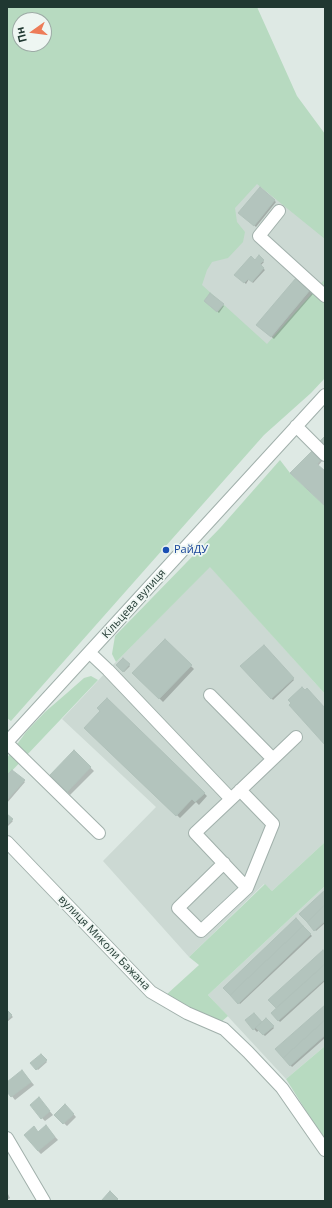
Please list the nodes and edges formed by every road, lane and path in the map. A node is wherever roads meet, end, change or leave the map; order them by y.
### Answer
1 (279, 211) dead end
2 (325, 296) edge
3 (323, 402) edge
4 (296, 426) junction
5 (325, 455) edge
6 (90, 653) junction
7 (210, 695) dead end
8 (296, 737) dead end
9 (7, 743) edge
10 (273, 759) junction
11 (236, 795) junction
12 (99, 833) dead end
13 (7, 842) edge
14 (224, 864) junction
15 (247, 888) junction
16 (7, 1138) edge
17 (325, 1150) edge
18 (44, 1201) edge

1 - 2 street
3 - 4 street, Кільцева вулиця
4 - 5 street
4 - 6 street, Кільцева вулиця
6 - 9 street, Кільцева вулиця
6 - 11 street
7 - 10 street
8 - 10 street
9 - 12 street
10 - 11 street
11 - 14 street
11 - 15 street
13 - 17 street, вулиця Миколи Бажана
14 - 15 street
14 - 15 street
16 - 18 street

